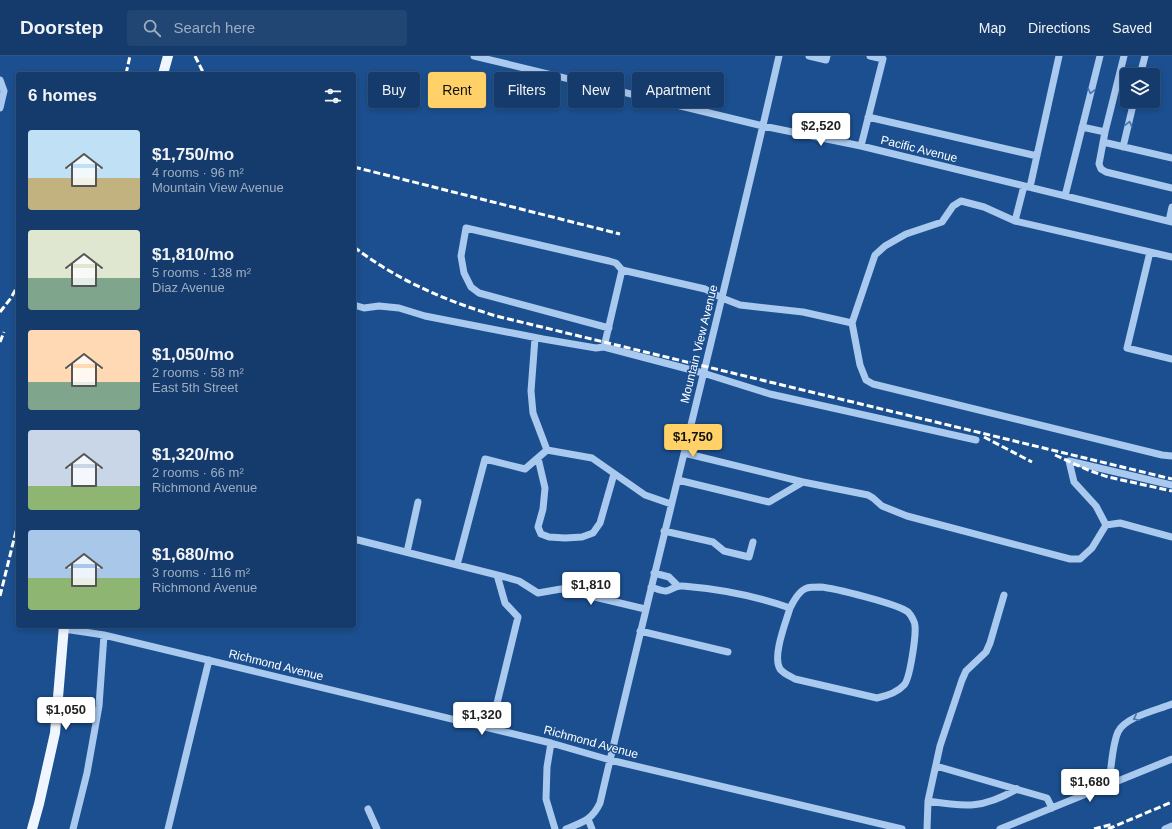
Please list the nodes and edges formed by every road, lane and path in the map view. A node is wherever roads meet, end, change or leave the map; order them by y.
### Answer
1 (168, 56) edge
2 (474, 56) edge
3 (779, 56) edge
4 (809, 56) edge
5 (827, 56) edge
6 (870, 56) edge
7 (1059, 56) edge
8 (1100, 56) edge
9 (1124, 56) edge
10 (1145, 56) edge
11 (1142, 68) edge
12 (164, 72) edge
13 (0, 80) edge
14 (0, 108) edge
15 (1132, 108) edge
16 (868, 117) junction
17 (763, 126) junction
18 (1082, 127) junction
19 (1105, 132) junction
20 (1103, 142) junction
21 (861, 146) junction
22 (1123, 147) junction
23 (1037, 156) junction
24 (1172, 158) edge
25 (1027, 187) junction
26 (1172, 188) edge
27 (1065, 196) junction
28 (1172, 207) edge
29 (1016, 221) junction
30 (1171, 221) edge
31 (1150, 252) junction
32 (1172, 257) edge
33 (622, 270) junction
34 (722, 298) junction
35 (356, 306) edge
36 (852, 323) junction
37 (609, 328) junction
38 (535, 338) junction
39 (604, 348) junction
40 (1172, 359) edge
41 (704, 373) junction
42 (976, 440) dead end
43 (547, 450) junction
44 (684, 453) junction
45 (1172, 456) edge
46 (538, 458) junction
47 (614, 474) junction
48 (678, 480) junction
49 (803, 482) junction
50 (1172, 485) edge
51 (418, 502) dead end
52 (671, 504) junction
53 (1106, 525) junction
54 (664, 531) junction
55 (1172, 537) edge
56 (356, 539) edge
57 (753, 542) dead end
58 (407, 552) junction
59 (457, 565) junction
60 (654, 573) junction
61 (497, 575) junction
62 (678, 585) junction
63 (651, 587) junction
64 (1004, 595) dead end
65 (790, 608) junction
66 (645, 609) junction
67 (64, 628) edge
68 (69, 628) edge
69 (640, 631) junction
70 (104, 635) junction
71 (728, 652) dead end
72 (209, 660) junction
73 (1172, 704) edge
74 (491, 728) junction
75 (551, 743) junction
76 (1172, 759) edge
77 (610, 760) junction
78 (936, 766) junction
79 (1109, 785) junction
80 (1017, 789) junction
81 (928, 802) junction
82 (1052, 808) junction
83 (368, 809) dead end
84 (588, 819) junction
85 (1172, 826) edge
86 (32, 829) edge
87 (73, 829) edge
88 (168, 829) edge
89 (377, 829) edge
90 (555, 829) edge
91 (566, 829) edge
92 (592, 829) edge
93 (902, 829) edge
94 (927, 829) edge
95 (1000, 829) edge
96 (1165, 829) edge

1 - 12 main road
2 - 17 street, Pacific Avenue
3 - 17 street, Mountain View Avenue
4 - 5 street
6 - 16 street
7 - 23 street
8 -> 18 street
9 - 19 street
10 - 11 street
13 - 14 street
22 -> 15 street
16 - 21 street
16 - 23 street
17 - 21 street, Pacific Avenue
17 - 34 street, Mountain View Avenue
18 - 19 street
18 - 27 street
19 - 20 street
20 - 22 street
20 - 26 street
21 - 25 street, Pacific Avenue
22 - 24 street
23 - 25 street
25 - 27 street, Pacific Avenue
25 - 29 street
27 - 30 street, Pacific Avenue
28 - 30 street
29 - 31 street
29 - 36 street
31 - 32 street
31 - 40 street
33 - 34 street
33 - 37 street
33 - 37 street
34 - 36 street
34 - 41 street, Mountain View Avenue
35 - 38 street
36 - 45 street
37 - 39 street
38 - 39 street
38 - 43 street
39 - 41 street
41 - 42 street
41 - 44 street, Mountain View Avenue
43 - 46 street
43 - 47 street
44 - 48 street, Mountain View Avenue
44 - 49 street
46 - 47 street
46 - 59 street
47 - 52 street
48 - 49 street
48 - 52 street, Mountain View Avenue
49 - 53 street
50 - 53 street
51 - 58 street
52 - 54 street, Mountain View Avenue
53 - 55 street
54 - 57 street
54 - 60 street, Mountain View Avenue
56 - 58 street
58 - 59 street
59 - 61 street
60 - 62 street
60 - 63 street, Mountain View Avenue
61 - 66 street
61 - 74 street
62 - 63 street
62 - 65 street
63 - 66 street, Mountain View Avenue
64 - 78 street
65 - 65 street
66 - 69 street, Mountain View Avenue
67 - 86 main road
68 - 70 street, Richmond Avenue
69 - 71 street
69 - 77 street, Mountain View Avenue
70 - 72 street, Richmond Avenue
70 - 87 street
72 - 74 street, Richmond Avenue
72 - 88 street
73 -> 79 street
74 - 75 street, Richmond Avenue
75 - 77 street, Richmond Avenue
75 - 90 street
76 - 79 street
77 - 84 street, Mountain View Avenue
77 - 93 street, Richmond Avenue
78 - 80 street
78 - 81 street
79 - 82 street
80 - 81 street
80 - 82 street
81 - 94 street
82 - 95 street
83 - 89 street
84 - 91 street, Mountain View Avenue
84 - 92 street
85 - 96 street

